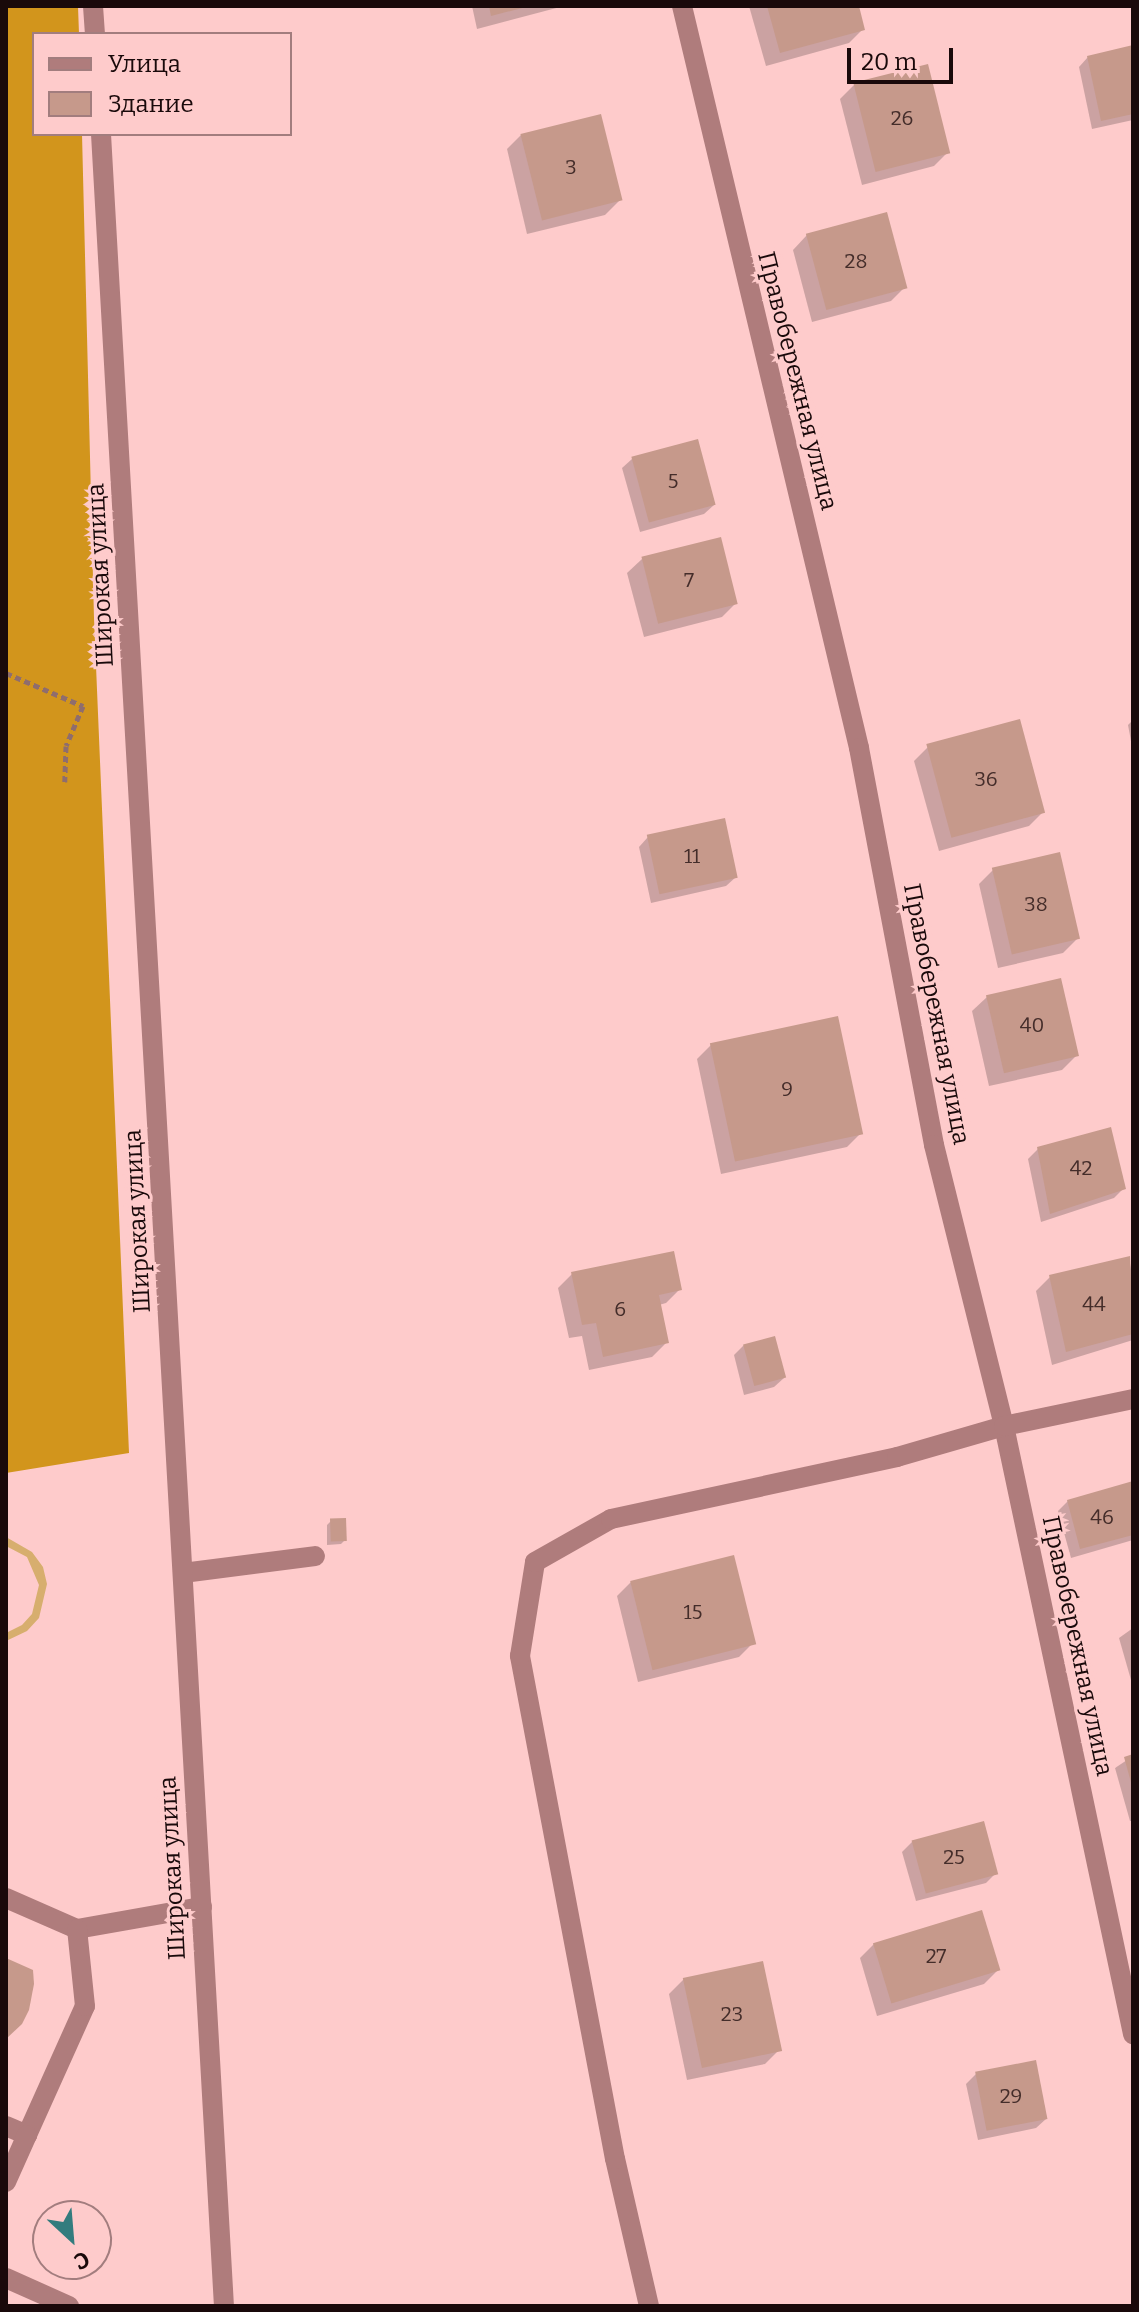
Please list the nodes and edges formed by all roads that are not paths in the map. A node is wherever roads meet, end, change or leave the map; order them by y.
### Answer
1 (93, 6) edge
2 (682, 6) edge
3 (95, 32) edge
4 (101, 136) edge
5 (1133, 1399) edge
6 (1004, 1426) junction
7 (315, 1556) dead end
8 (183, 1573) junction
9 (6, 1898) edge
10 (202, 1907) junction
11 (77, 1929) junction
12 (1133, 2034) edge
13 (6, 2126) edge
14 (27, 2135) junction
15 (6, 2182) edge
16 (6, 2278) edge
17 (69, 2306) edge
18 (224, 2306) edge
19 (649, 2306) edge

1 - 3 street
2 - 6 street, Правобережная улица
4 - 8 street, Широкая улица
5 - 6 street
6 - 12 street, Правобережная улица
6 - 19 street
7 - 8 street
8 - 10 street, Широкая улица
9 - 11 street
10 - 11 street
10 - 18 street, Широкая улица
11 - 14 street
13 - 14 street
14 - 15 street
16 - 17 street

